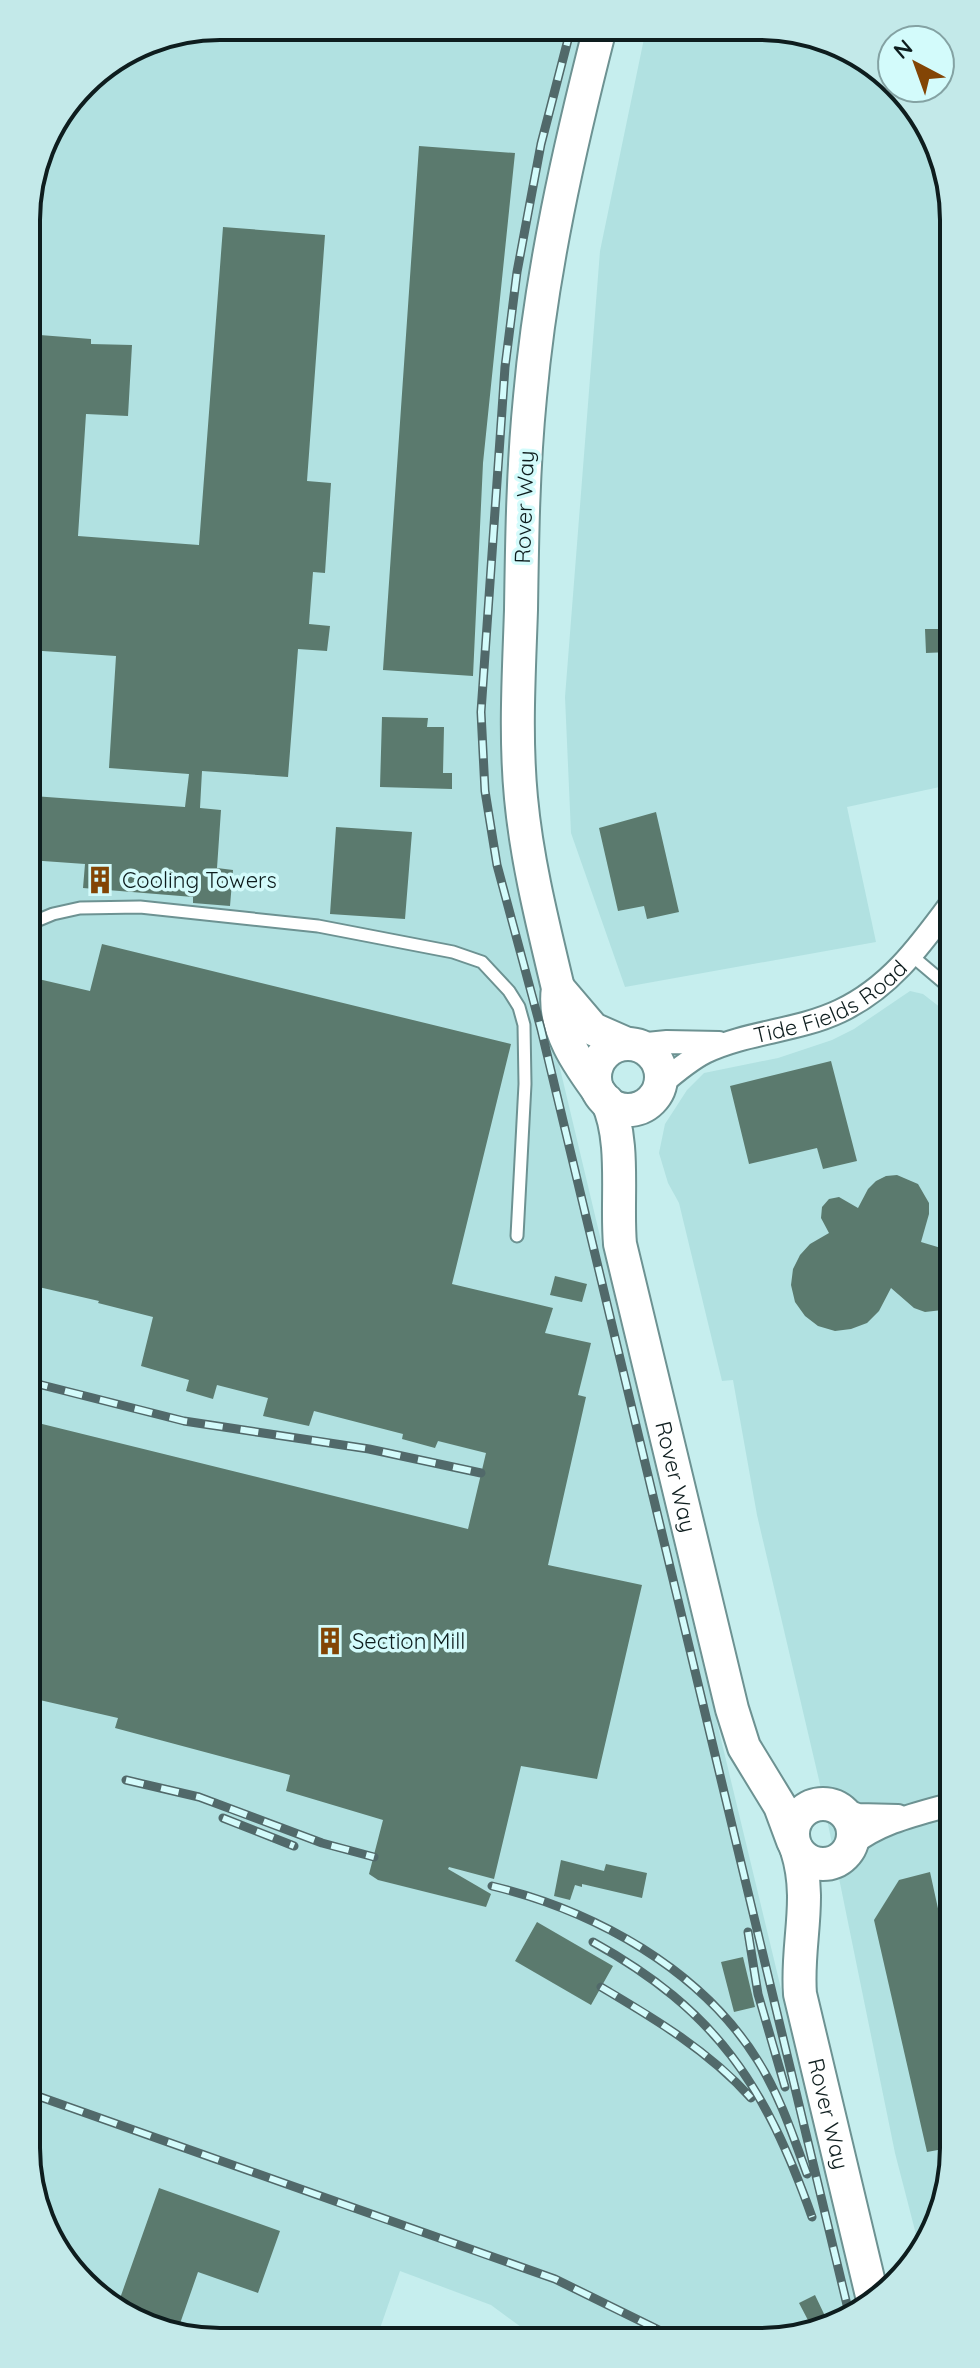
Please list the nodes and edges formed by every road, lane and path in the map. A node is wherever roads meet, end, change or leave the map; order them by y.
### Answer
1 (597, 40) edge
2 (940, 918) edge
3 (40, 919) edge
4 (911, 955) junction
5 (940, 980) edge
6 (558, 988) junction
7 (728, 1043) junction
8 (632, 1044) junction
9 (656, 1092) junction
10 (604, 1099) junction
11 (621, 1175) junction
12 (517, 1236) dead end
13 (760, 1772) junction
14 (829, 1807) junction
15 (940, 1808) edge
16 (906, 1817) junction
17 (795, 1846) junction
18 (847, 1850) junction
19 (805, 1924) junction
20 (871, 2290) edge

1 - 6 street, Rover Way
2 - 4 street, Tide Fields Road
3 - 12 lane
4 - 5 lane
4 - 7 street, Tide Fields Road
6 - 8 street, Rover Way
6 - 10 street, Rover Way
7 - 8 street, Tide Fields Road
7 - 9 street, Tide Fields Road
8 - 9 street
8 - 10 street
9 - 10 street
9 - 11 street, Rover Way
10 - 11 street, Rover Way
11 - 13 street, Rover Way
13 - 14 street, Rover Way
13 - 17 street, Rover Way
14 - 16 street
14 - 17 street
14 - 18 street
15 - 16 street
16 - 18 street
17 - 18 street
17 - 19 street, Rover Way
18 - 19 street, Rover Way
19 - 20 street, Rover Way

